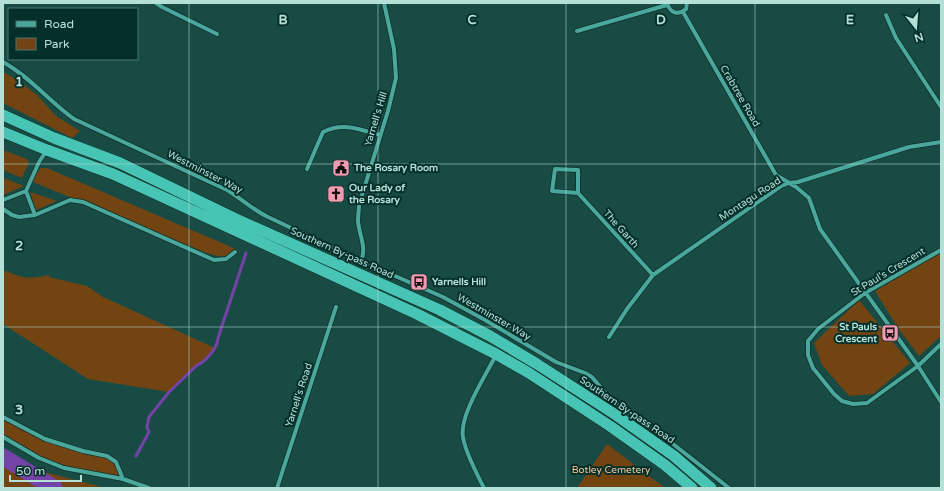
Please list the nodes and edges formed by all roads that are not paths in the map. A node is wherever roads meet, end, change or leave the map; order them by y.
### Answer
1 (156, 3) edge
2 (384, 3) edge
3 (687, 3) edge
4 (667, 4) edge
5 (683, 12) junction
6 (886, 15) dead end
7 (577, 31) dead end
8 (217, 34) dead end
9 (3, 62) edge
10 (941, 107) edge
11 (3, 115) edge
12 (3, 132) edge
13 (380, 135) junction
14 (941, 142) edge
15 (47, 150) junction
16 (307, 169) dead end
17 (789, 183) junction
18 (26, 191) junction
19 (578, 193) junction
20 (3, 200) edge
21 (3, 209) edge
22 (35, 214) junction
23 (941, 250) edge
24 (235, 252) dead end
25 (361, 261) junction
26 (653, 275) junction
27 (865, 293) junction
28 (336, 307) dead end
29 (609, 337) dead end
30 (941, 344) edge
31 (496, 354) junction
32 (918, 366) junction
33 (941, 402) edge
34 (3, 417) edge
35 (3, 437) edge
36 (123, 479) junction
37 (149, 488) edge
38 (277, 488) edge
39 (484, 488) edge
40 (692, 488) edge
41 (711, 488) edge
42 (729, 488) edge

1 - 8 street
2 - 13 street, Yarnell's Hill
3 - 5 street
4 - 5 street
4 - 7 street
5 - 17 street, Crabtree Road
6 - 10 street
9 - 25 street, Westminster Way
11 - 41 highway, Southern By-pass Road
12 - 15 highway
13 - 16 street
13 - 25 street, Yarnell's Hill
14 - 17 street, Montagu Road
15 - 18 street
15 - 31 highway
17 - 26 street, Montagu Road
17 - 27 street, Crabtree Road
18 - 20 street
18 - 22 street
19 - 19 street
19 - 26 street, The Garth
21 - 22 street
22 - 24 street
23 - 27 street, St Paul's Crescent
25 - 42 street, Westminster Way
26 - 29 street, Montagu Road
27 - 32 street, Crabtree Road
27 - 32 street, St Paul's Crescent
28 - 38 street, Yarnell's Road
30 - 32 street, St Paul's Crescent
31 - 39 street
31 - 40 highway
32 - 33 street, Crabtree Road
34 - 36 street
35 - 36 street
36 - 37 street

